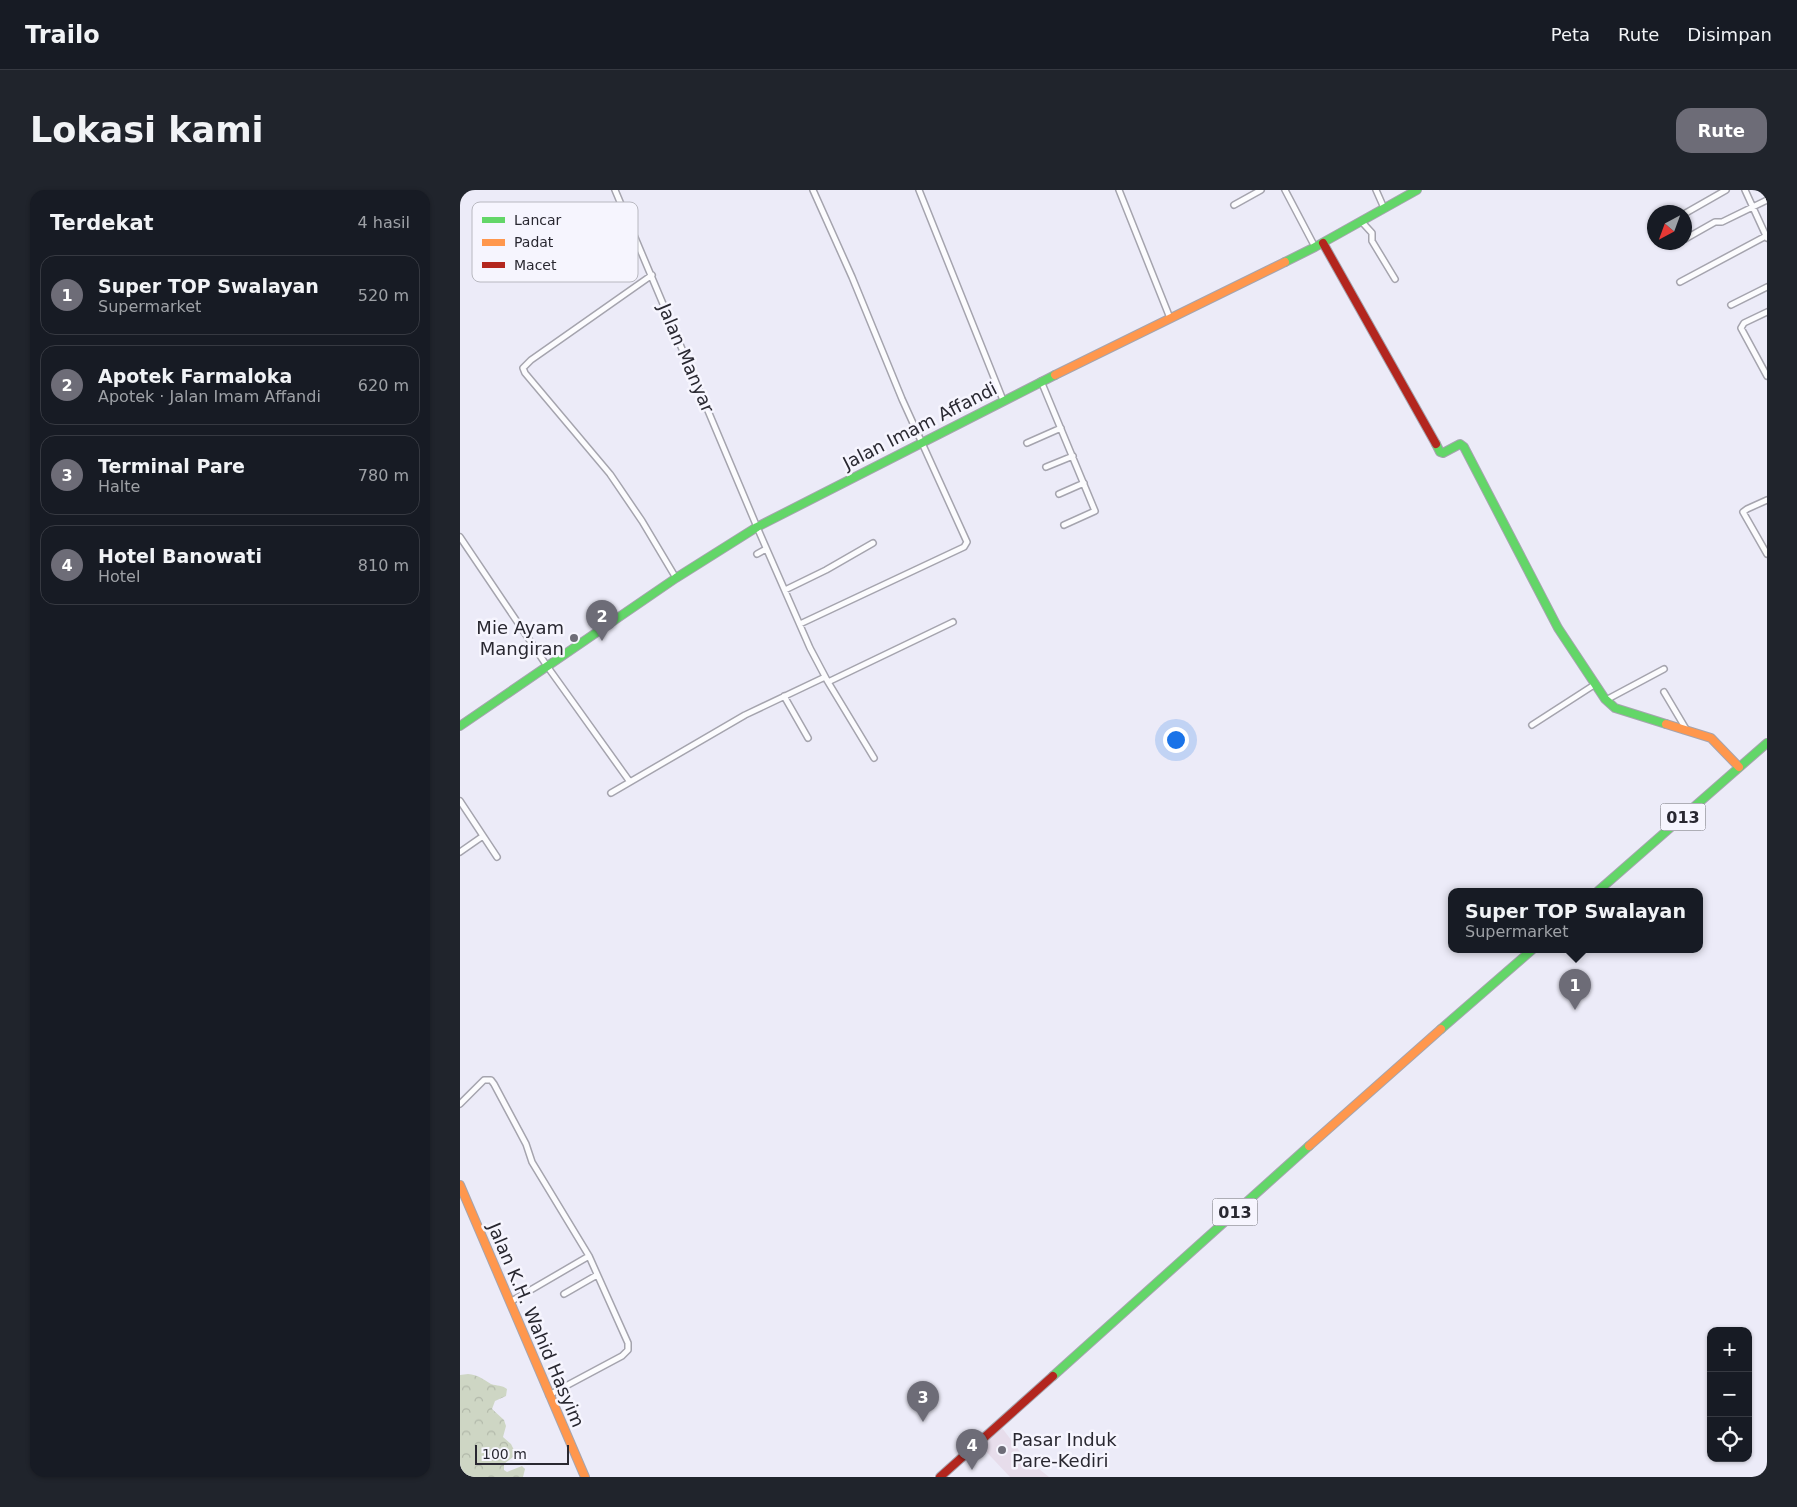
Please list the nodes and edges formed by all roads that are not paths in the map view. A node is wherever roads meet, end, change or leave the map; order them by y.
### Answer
1 (615, 190) edge
2 (813, 190) edge
3 (919, 190) edge
4 (1119, 190) edge
5 (1261, 190) edge
6 (1285, 190) edge
7 (1376, 190) edge
8 (1417, 190) edge
9 (1726, 190) edge
10 (1745, 190) edge
11 (1767, 200) edge
12 (620, 202) edge
13 (1234, 204) dead end
14 (1753, 207) junction
15 (1384, 208) junction
16 (1692, 209) edge
17 (1361, 221) junction
18 (1692, 235) edge
19 (1767, 237) edge
20 (638, 243) edge
21 (1319, 245) junction
22 (652, 275) junction
23 (1395, 279) dead end
24 (1680, 282) dead end
25 (1767, 287) edge
26 (1730, 306) dead end
27 (1767, 312) edge
28 (1170, 318) junction
29 (1767, 376) edge
30 (1041, 381) junction
31 (1002, 400) junction
32 (1061, 428) junction
33 (922, 442) junction
34 (1027, 443) dead end
35 (1073, 456) junction
36 (1046, 467) dead end
37 (1084, 483) junction
38 (1059, 494) dead end
39 (1767, 500) edge
40 (1064, 525) dead end
41 (757, 527) junction
42 (460, 537) edge
43 (873, 543) dead end
44 (766, 549) junction
45 (757, 554) dead end
46 (1767, 554) edge
47 (676, 578) junction
48 (785, 590) junction
49 (953, 622) dead end
50 (800, 624) junction
51 (547, 666) junction
52 (1664, 668) dead end
53 (827, 679) junction
54 (1594, 685) junction
55 (1664, 692) dead end
56 (784, 696) junction
57 (1606, 700) junction
58 (1532, 725) dead end
59 (460, 726) edge
60 (1686, 729) junction
61 (808, 738) dead end
62 (1767, 743) edge
63 (874, 758) dead end
64 (1739, 767) junction
65 (630, 782) junction
66 (611, 793) dead end
67 (460, 801) edge
68 (483, 836) junction
69 (460, 852) edge
70 (497, 857) dead end
71 (1601, 888) edge
72 (1528, 953) edge
73 (460, 1104) edge
74 (460, 1185) edge
75 (589, 1256) junction
76 (598, 1275) junction
77 (564, 1294) dead end
78 (510, 1302) junction
79 (549, 1395) junction
80 (585, 1477) edge
81 (940, 1477) edge

1 - 12 street, Jalan Manyar
2 - 33 street
3 - 31 street
4 - 28 street
5 - 13 street
6 - 21 street
7 - 15 street
8 - 15 street, Jalan Imam Affandi
9 - 16 street
10 - 14 street
11 - 14 street
14 - 18 street
14 - 19 street
15 - 17 street, Jalan Imam Affandi
17 - 21 street, Jalan Imam Affandi
17 - 23 street
19 - 24 street
20 - 22 street, Jalan Manyar
21 - 28 street, Jalan Imam Affandi
21 - 54 street
22 - 41 street, Jalan Manyar
22 - 47 street
25 - 26 street
27 - 29 street
28 - 30 street, Jalan Imam Affandi
30 - 31 street, Jalan Imam Affandi
30 - 32 street
31 - 33 street, Jalan Imam Affandi
32 - 34 street
32 - 35 street
33 - 41 street, Jalan Imam Affandi
33 - 50 street
35 - 36 street
35 - 37 street
37 - 38 street
37 - 40 street
39 - 46 street
41 - 44 street, Jalan Manyar
41 - 47 street, Jalan Imam Affandi
42 - 51 street
43 - 48 street
44 - 45 street
44 - 48 street, Jalan Manyar
47 - 51 street, Jalan Imam Affandi
48 - 50 street, Jalan Manyar
49 - 53 street
50 - 53 street, Jalan Manyar
51 - 59 street, Jalan Imam Affandi
51 - 65 street
52 - 57 street
53 - 56 street
53 - 63 street, Jalan Manyar
54 - 57 street
54 - 58 street
55 - 60 street
56 - 61 street
56 - 65 street
57 - 60 street
60 - 64 street
62 - 64 street, 013
64 - 71 street, 013
65 - 66 street
67 - 68 street
68 - 69 street
68 - 70 street
72 - 81 street, 013
73 - 75 street
74 - 78 street, Jalan K.H. Wahid Hasyim
75 - 76 street
75 - 78 street
76 - 77 street
76 - 79 street
78 - 79 street, Jalan K.H. Wahid Hasyim
79 - 80 street, Jalan K.H. Wahid Hasyim

